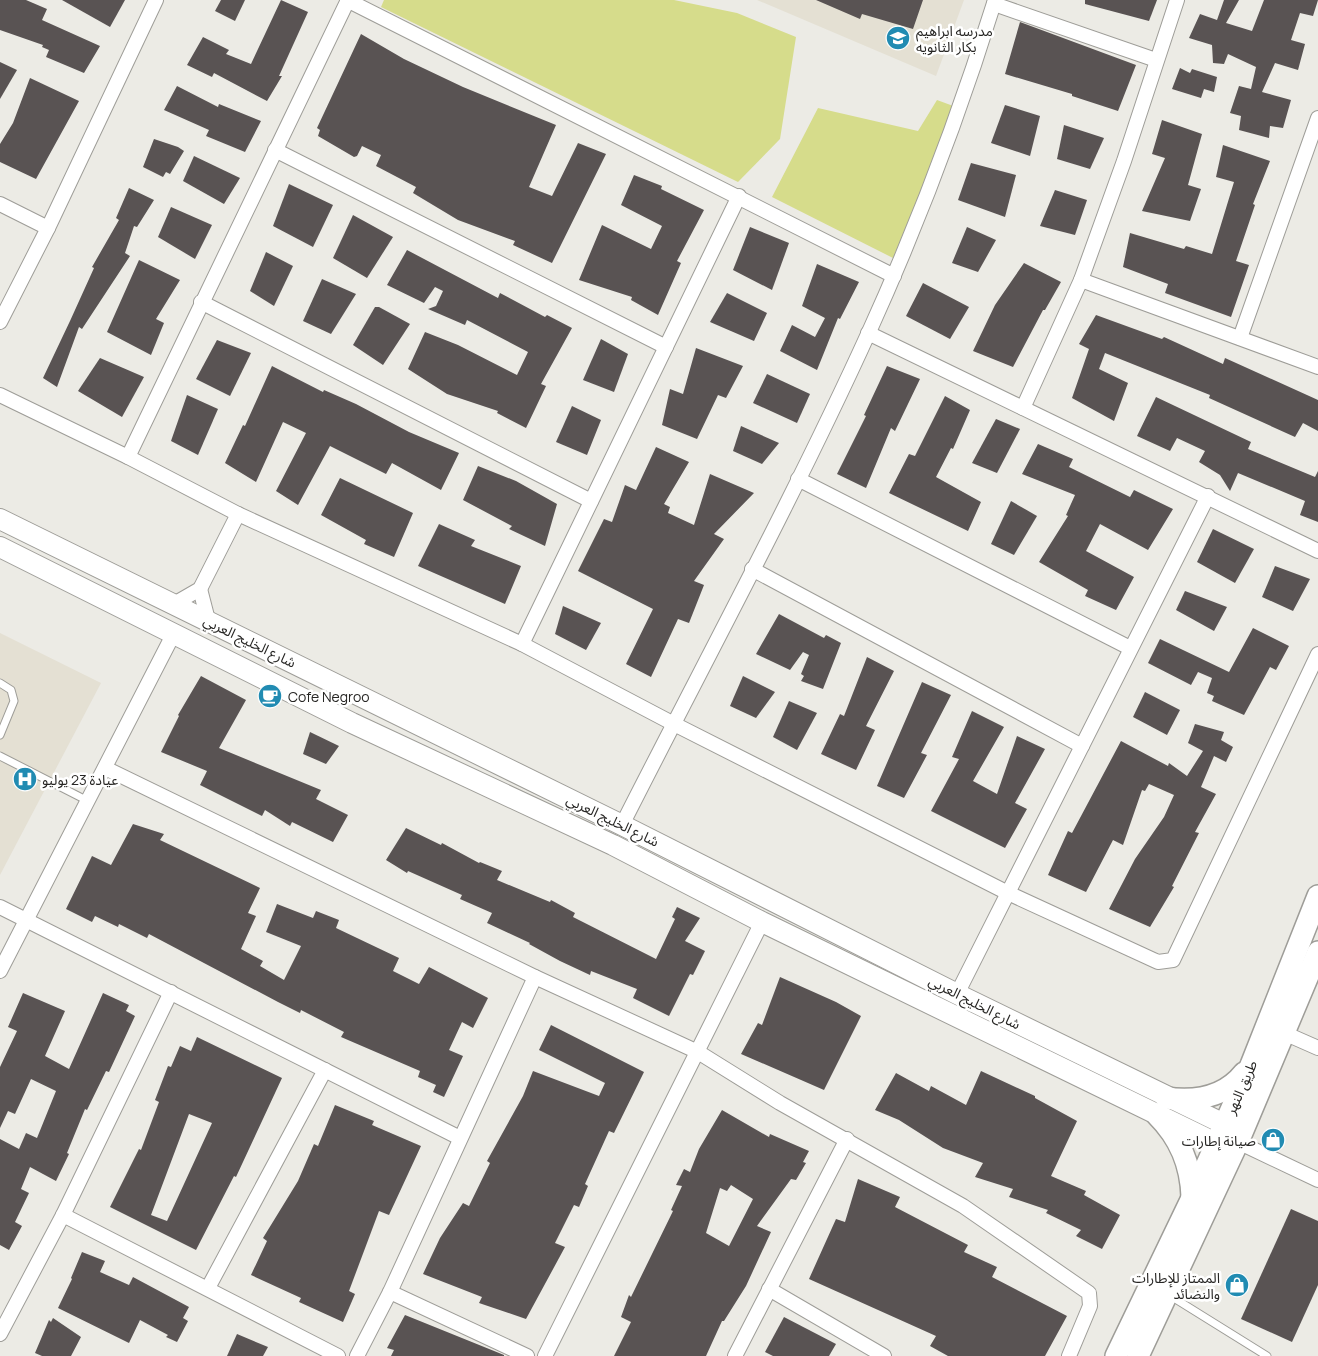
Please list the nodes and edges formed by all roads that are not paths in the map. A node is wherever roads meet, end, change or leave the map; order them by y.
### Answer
1 (156, 0) edge
2 (347, 0) edge
3 (1177, 0) edge
4 (994, 2) edge
5 (365, 4) edge
6 (1156, 60) junction
7 (1318, 118) edge
8 (275, 150) junction
9 (739, 196) junction
10 (0, 204) edge
11 (48, 228) junction
12 (894, 276) junction
13 (1080, 280) junction
14 (201, 302) junction
15 (0, 322) edge
16 (868, 333) junction
17 (1240, 338) junction
18 (666, 347) junction
19 (1318, 367) edge
20 (0, 395) edge
21 (1023, 408) junction
22 (128, 457) junction
23 (798, 479) junction
24 (1208, 496) junction
25 (591, 501) junction
26 (238, 514) junction
27 (0, 519) edge
28 (0, 547) edge
29 (1318, 551) edge
30 (752, 569) junction
31 (200, 589) junction
32 (174, 604) junction
33 (208, 620) junction
34 (174, 632) junction
35 (522, 644) junction
36 (1130, 648) junction
37 (1318, 654) edge
38 (0, 683) edge
39 (367, 699) junction
40 (352, 724) junction
41 (674, 724) junction
42 (0, 735) edge
43 (1082, 746) junction
44 (0, 756) edge
45 (105, 768) junction
46 (89, 801) junction
47 (622, 825) junction
48 (1008, 893) junction
49 (1318, 896) edge
50 (0, 907) edge
51 (28, 921) junction
52 (762, 922) junction
53 (1318, 952) edge
54 (0, 971) edge
55 (535, 977) junction
56 (171, 992) junction
57 (957, 994) junction
58 (1284, 1033) junction
59 (1318, 1048) edge
60 (698, 1052) junction
61 (1251, 1065) junction
62 (325, 1070) junction
63 (1161, 1106) junction
64 (1220, 1134) junction
65 (460, 1138) junction
66 (847, 1139) junction
67 (1238, 1142) junction
68 (1318, 1180) edge
69 (1192, 1198) junction
70 (63, 1215) junction
71 (208, 1288) junction
72 (769, 1289) junction
73 (390, 1292) junction
74 (1167, 1294) junction
75 (0, 1334) edge
76 (338, 1356) edge
77 (357, 1356) edge
78 (527, 1356) edge
79 (545, 1356) edge
80 (736, 1356) edge
81 (884, 1356) edge
82 (1069, 1356) edge
83 (1116, 1356) edge
84 (1138, 1356) edge
85 (1267, 1356) edge

1 - 11 street
2 - 5 street
2 - 8 street
3 - 6 street
4 - 6 street
4 - 12 street
5 - 9 street
6 - 13 street
7 - 17 street
8 - 14 street
8 - 18 street
9 - 12 street
9 - 18 street
10 - 11 street
11 - 15 street
12 - 16 street
13 - 17 street
13 - 21 street
14 - 22 street
14 - 25 street
16 - 21 street
16 - 23 street
17 - 19 street
18 - 25 street
20 - 22 street
21 - 24 street
22 - 26 street
23 - 30 street
23 - 36 street
24 - 29 street
24 - 36 street
25 - 35 street
26 - 31 street
26 - 35 street
27 - 32 main road, شارع الخليج العربي
28 - 34 main road, شارع الخليج العربي
30 - 41 street
30 - 43 street
31 - 32 street
31 - 33 street
32 - 33 main road, شارع الخليج العربي
33 - 39 main road, شارع الخليج العربي
34 - 40 main road, شارع الخليج العربي
34 - 45 street
35 - 41 street
36 - 43 street
37 - 48 street
38 - 42 lane
39 - 40 main road
39 - 47 main road, شارع الخليج العربي
40 - 52 main road, شارع الخليج العربي
41 - 47 street
41 - 48 street
43 - 48 street
44 - 46 lane
45 - 46 street
45 - 55 street
46 - 51 street
47 - 57 main road, شارع الخليج العربي
48 - 57 street
49 - 61 main road, طريق النهر
50 - 51 street
51 - 54 street
51 - 56 street
52 - 60 street
52 - 63 main road, شارع الخليج العربي
53 - 58 main road, طريق النهر
55 - 60 street
55 - 65 street
56 - 62 street
56 - 70 street
57 - 63 main road, شارع الخليج العربي
58 - 59 street
58 - 67 main road, طريق النهر
60 - 66 street
60 - 79 street
61 - 63 main road
61 - 64 main road, طريق النهر
62 - 65 street
62 - 71 street
63 - 64 main road, شارع الخليج العربي
63 - 69 main road
64 - 69 main road, طريق النهر
65 - 73 street
66 - 72 street
66 - 82 street
67 - 68 street
67 - 74 main road, طريق النهر
69 - 83 main road, طريق النهر
70 - 71 street
70 - 75 street
71 - 76 street
72 - 80 street
72 - 81 street
73 - 77 street
73 - 78 street
74 - 84 main road, طريق النهر
74 - 85 lane

